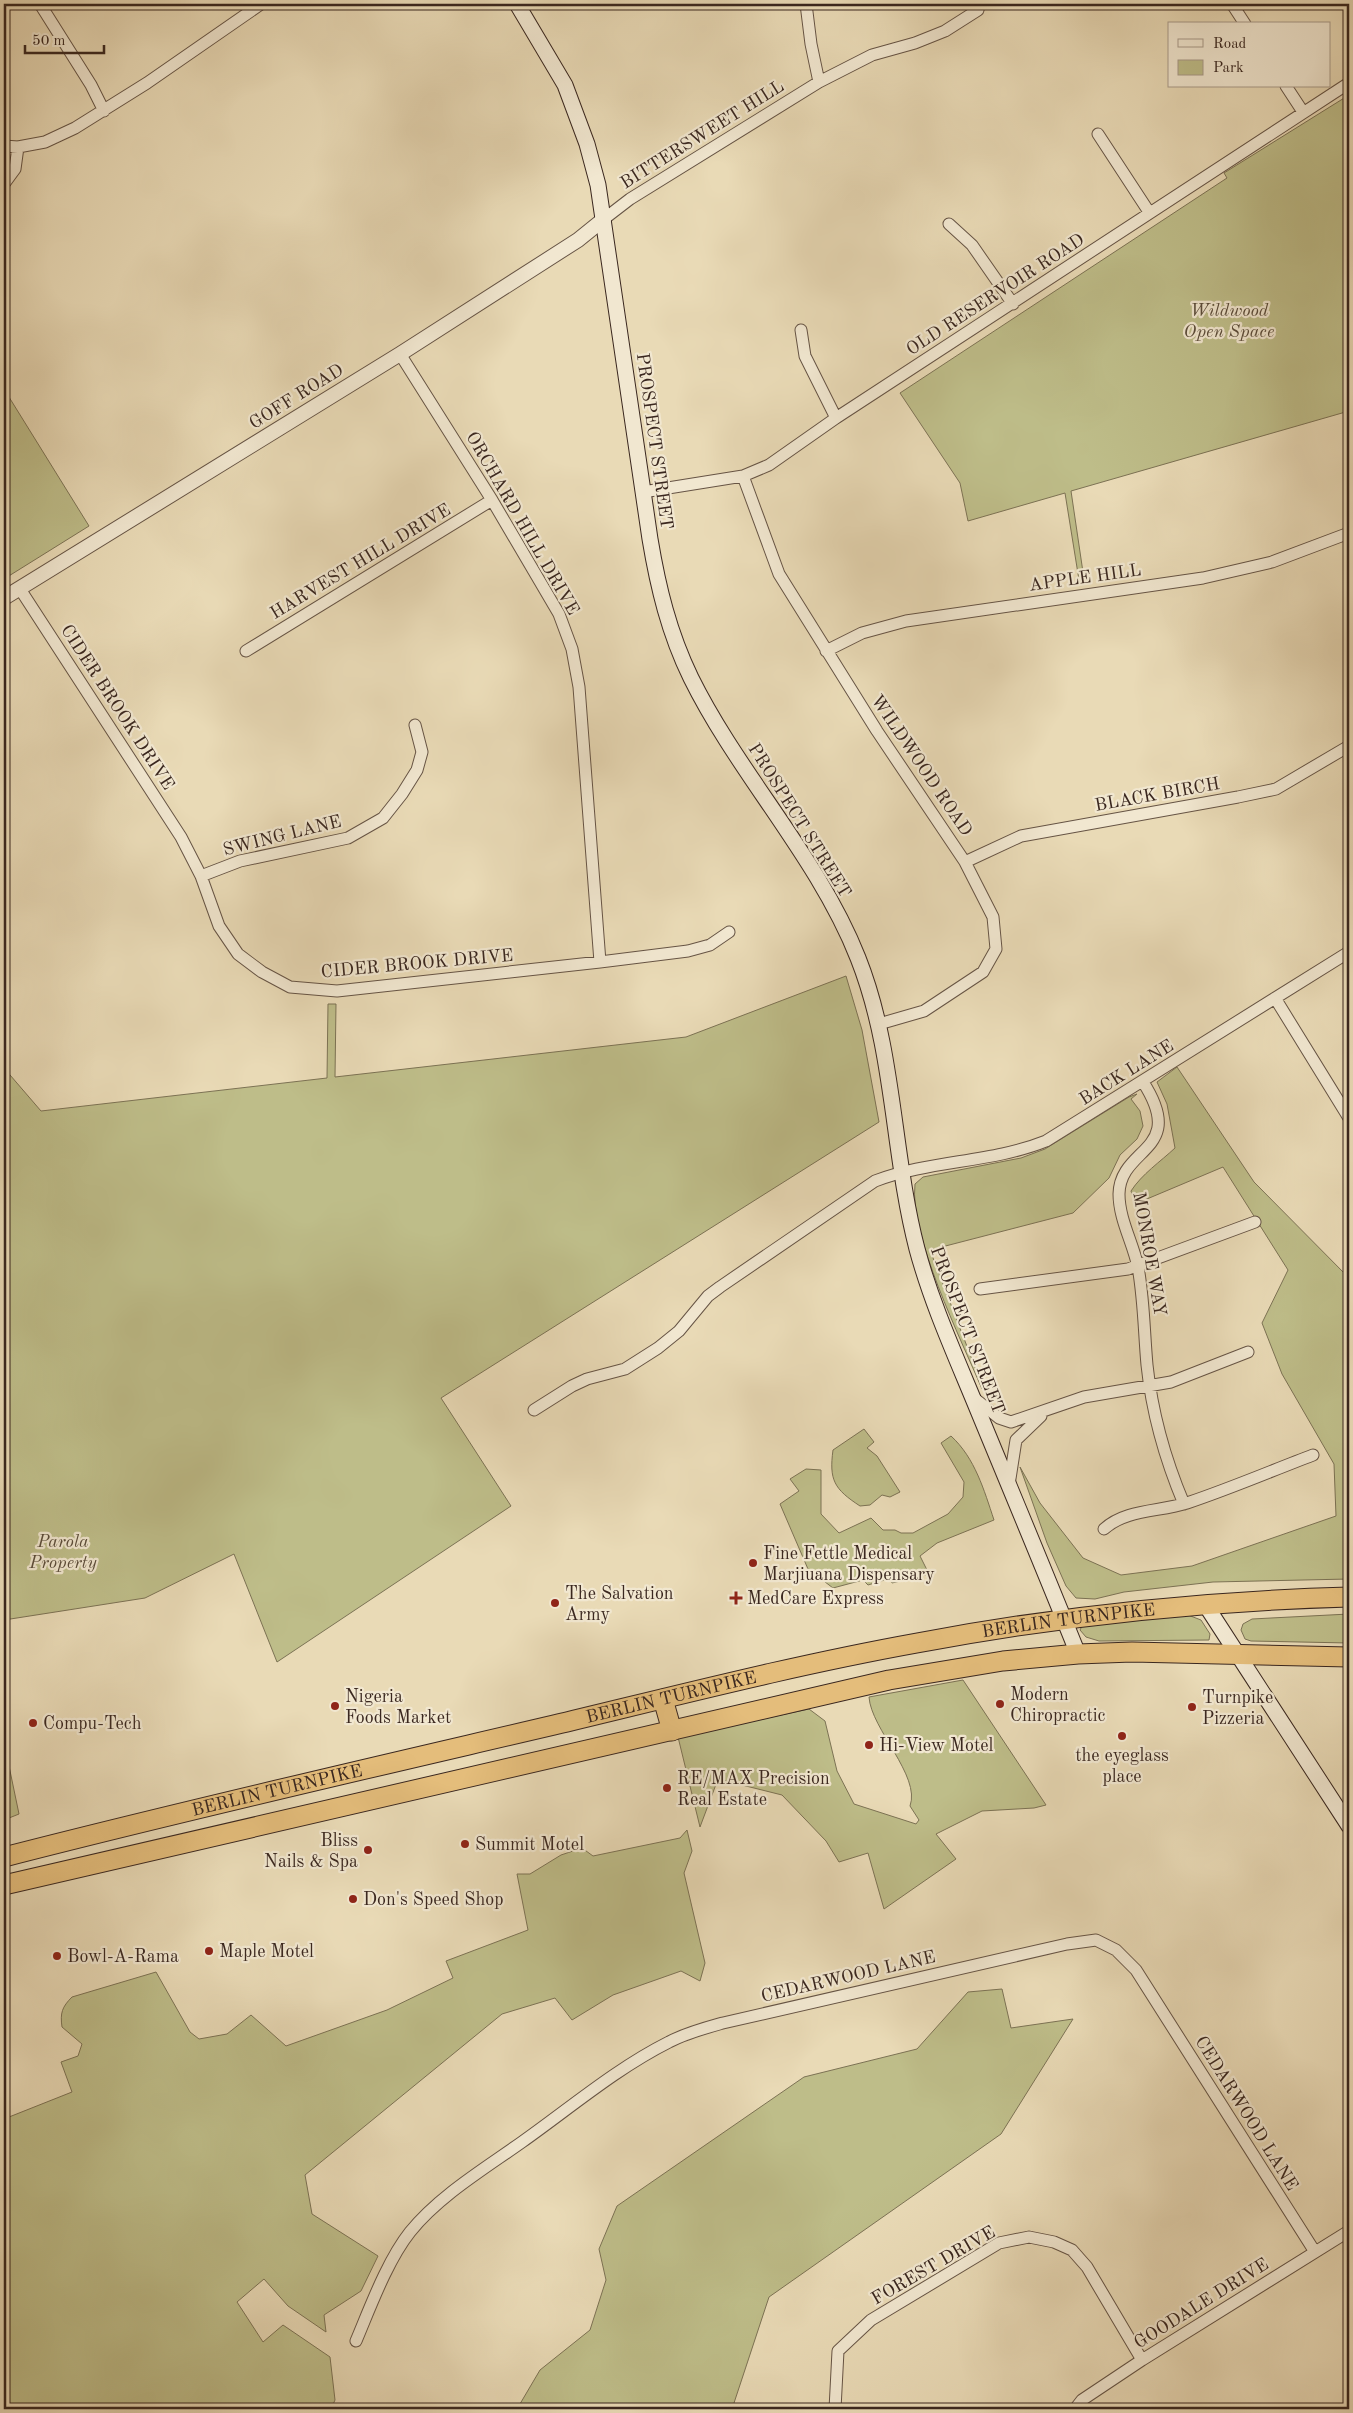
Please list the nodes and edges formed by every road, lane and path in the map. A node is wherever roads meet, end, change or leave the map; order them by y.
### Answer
1 (40, 4) edge
2 (262, 4) edge
3 (517, 4) edge
4 (806, 4) edge
5 (979, 4) edge
6 (1232, 4) edge
7 (1244, 22) edge
8 (819, 82) junction
9 (1349, 83) edge
10 (1287, 88) edge
11 (104, 110) junction
12 (1303, 112) junction
13 (1098, 134) dead end
14 (4, 146) edge
15 (18, 147) junction
16 (4, 184) edge
17 (1150, 212) junction
18 (604, 219) junction
19 (949, 224) dead end
20 (1013, 304) junction
21 (801, 330) dead end
22 (400, 354) junction
23 (836, 418) junction
24 (743, 476) junction
25 (643, 492) junction
26 (492, 500) junction
27 (1349, 533) edge
28 (20, 589) junction
29 (4, 598) edge
30 (246, 651) dead end
31 (826, 651) junction
32 (415, 725) dead end
33 (1349, 746) edge
34 (965, 862) junction
35 (201, 876) junction
36 (729, 932) dead end
37 (1349, 952) edge
38 (600, 962) junction
39 (1275, 998) junction
40 (879, 1024) junction
41 (1143, 1082) junction
42 (1349, 1118) edge
43 (901, 1173) junction
44 (1255, 1222) dead end
45 (1138, 1266) junction
46 (980, 1289) dead end
47 (1248, 1352) dead end
48 (1150, 1387) junction
49 (972, 1397) junction
50 (534, 1410) dead end
51 (1048, 1410) junction
52 (1313, 1455) dead end
53 (1009, 1485) junction
54 (1184, 1504) junction
55 (1104, 1529) dead end
56 (1349, 1597) edge
57 (1205, 1604) junction
58 (1064, 1620) junction
59 (1078, 1654) junction
60 (1239, 1656) junction
61 (1349, 1657) edge
62 (663, 1699) junction
63 (672, 1731) junction
64 (1349, 1826) edge
65 (4, 1857) edge
66 (4, 1885) edge
67 (1349, 2230) edge
68 (1315, 2252) junction
69 (356, 2341) dead end
70 (1142, 2360) junction
71 (835, 2409) edge
72 (1075, 2409) edge

1 - 11 street
2 - 11 street
3 - 18 main road, PROSPECT STREET
4 - 8 street
5 - 8 street, BITTERSWEET HILL
6 - 7 street
8 - 18 street, BITTERSWEET HILL
9 - 12 street, OLD RESERVOIR ROAD
10 - 12 street
11 - 15 street
12 - 17 street, OLD RESERVOIR ROAD
13 - 17 street
14 - 15 street
15 - 16 street
17 - 20 street, OLD RESERVOIR ROAD
18 - 22 street, GOFF ROAD
18 - 25 main road, PROSPECT STREET
19 - 20 street
20 - 23 street, OLD RESERVOIR ROAD
21 - 23 street
22 - 26 street, ORCHARD HILL DRIVE
22 - 28 street, GOFF ROAD
23 - 24 street, OLD RESERVOIR ROAD
24 - 25 street, OLD RESERVOIR ROAD
24 - 31 street, WILDWOOD ROAD
25 - 40 main road, PROSPECT STREET
26 - 30 street, HARVEST HILL DRIVE
26 - 38 street, ORCHARD HILL DRIVE
27 - 31 street, APPLE HILL
28 - 29 street, GOFF ROAD
28 - 35 street, CIDER BROOK DRIVE
31 - 34 street, WILDWOOD ROAD
32 - 35 street, SWING LANE
33 - 34 street, BLACK BIRCH
34 - 40 street, WILDWOOD ROAD
35 - 38 street, CIDER BROOK DRIVE
36 - 38 street, CIDER BROOK DRIVE
37 - 39 street, BACK LANE
39 - 41 street, BACK LANE
39 - 42 street
40 - 43 main road, PROSPECT STREET
41 - 43 street, BACK LANE
41 - 45 street, MONROE WAY
43 - 49 main road, PROSPECT STREET
43 - 50 street, BACK LANE
44 - 45 street
45 - 46 street
45 - 48 street, MONROE WAY
47 - 48 street
48 - 51 street
48 - 54 street, MONROE WAY
49 - 51 street
49 - 53 main road, PROSPECT STREET
51 - 53 street
52 - 54 street
53 - 58 main road, PROSPECT STREET
54 - 55 street
56 - 57 highway, BERLIN TURNPIKE
57 - 58 highway, BERLIN TURNPIKE
57 - 60 main road
58 - 59 main road, PROSPECT STREET
58 - 62 highway, BERLIN TURNPIKE
59 - 60 highway, BERLIN TURNPIKE
59 - 63 highway, BERLIN TURNPIKE
60 - 61 highway, BERLIN TURNPIKE
60 - 64 main road
62 - 63 highway
62 - 65 highway, BERLIN TURNPIKE
63 - 66 highway, BERLIN TURNPIKE
67 - 68 street, GOODALE DRIVE
68 - 69 street, CEDARWOOD LANE
68 - 70 street, GOODALE DRIVE
70 - 71 street, FOREST DRIVE
70 - 72 street, GOODALE DRIVE

